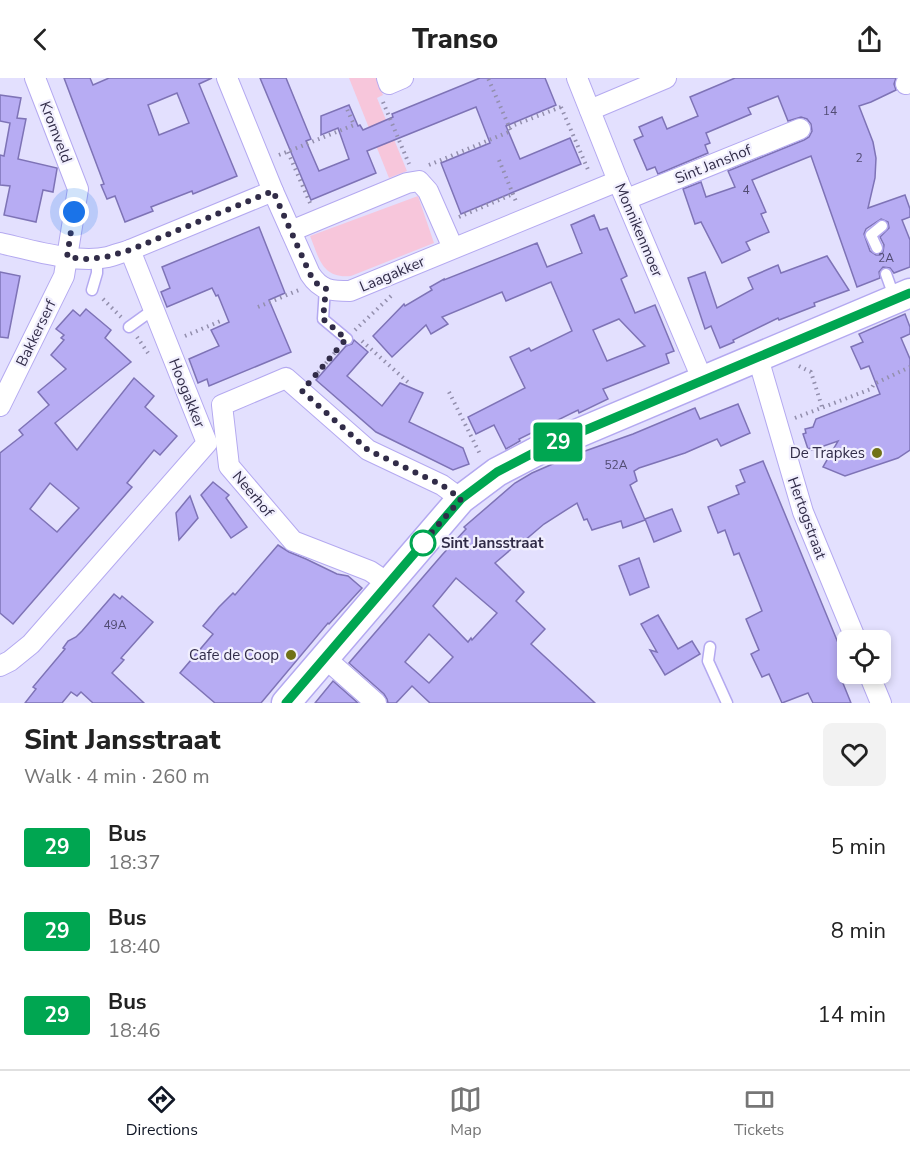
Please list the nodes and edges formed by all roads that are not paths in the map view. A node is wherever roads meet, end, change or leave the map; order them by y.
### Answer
1 (34, 78) edge
2 (228, 78) edge
3 (577, 78) edge
4 (666, 78) edge
5 (587, 104) junction
6 (800, 129) dead end
7 (618, 181) junction
8 (273, 191) junction
9 (627, 199) junction
10 (882, 225) dead end
11 (291, 231) junction
12 (0, 243) edge
13 (453, 248) junction
14 (876, 248) dead end
15 (130, 250) junction
16 (67, 257) junction
17 (97, 258) junction
18 (321, 285) junction
19 (897, 289) edge
20 (92, 290) dead end
21 (154, 309) junction
22 (129, 327) dead end
23 (349, 336) road end
24 (758, 358) junction
25 (703, 381) junction
26 (0, 406) edge
27 (461, 499) junction
28 (388, 583) junction
29 (852, 630) edge
30 (710, 647) dead end
31 (325, 658) junction
32 (0, 666) edge
33 (873, 684) edge
34 (286, 703) edge
35 (376, 703) edge
36 (727, 703) edge
37 (881, 703) edge

1 - 16 street, Kromveld
2 - 8 street
3 - 5 street, Monnikenmoer
4 - 5 street
5 - 7 street, Monnikenmoer
6 - 9 street, Sint Janshof
7 - 9 street, Monnikenmoer
7 - 13 street, Laagakker
8 - 11 street
8 - 15 street
9 - 25 street, Monnikenmoer
10 - 14 lane
11 - 13 street
11 - 18 street
12 - 16 street
13 - 18 street, Laagakker
15 - 17 street
15 - 21 street, Hoogakker
16 - 17 street
16 - 26 street, Bakkerserf
17 - 20 lane
18 - 23 lane
19 - 24 street
21 - 22 lane
21 - 32 street, Hoogakker
24 - 25 street
24 - 29 street, Hertogstraat
25 - 27 street
27 - 28 street
27 - 28 street, Neerhof
28 - 31 street
30 - 36 lane
31 - 34 street
31 - 35 street
33 - 37 street

